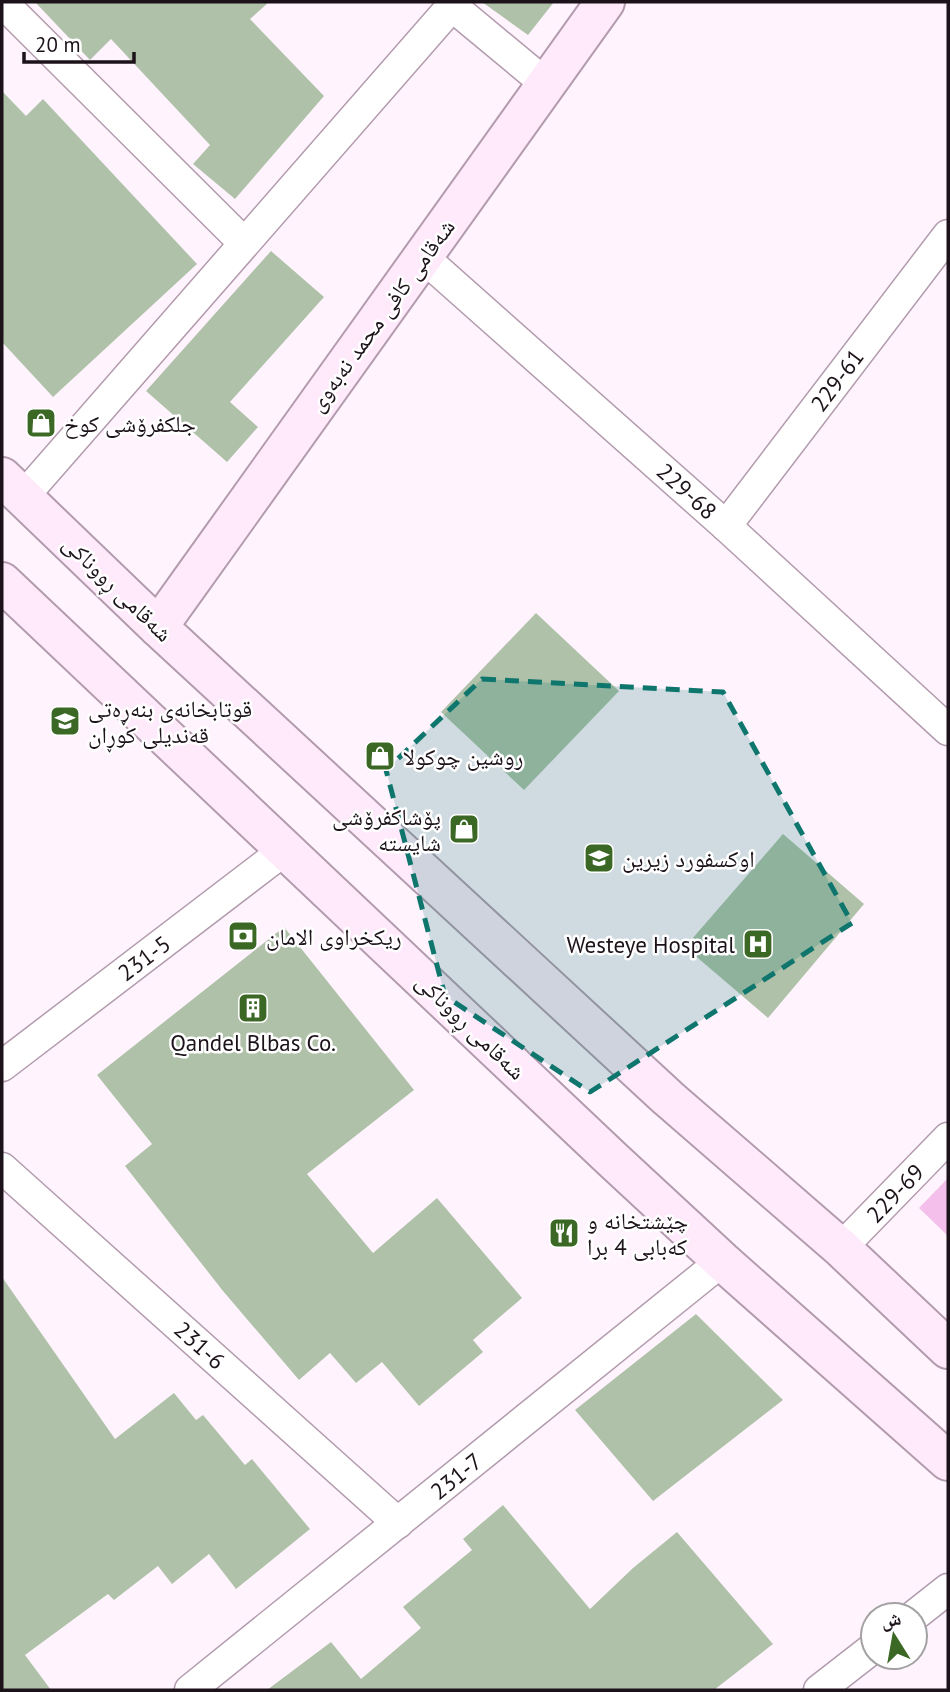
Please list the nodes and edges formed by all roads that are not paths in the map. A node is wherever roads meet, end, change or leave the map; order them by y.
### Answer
1 (2, 2) edge
2 (605, 2) edge
3 (451, 4) edge
4 (546, 84) junction
5 (948, 235) edge
6 (244, 243) junction
7 (423, 257) junction
8 (12, 487) edge
9 (726, 526) junction
10 (2, 582) edge
11 (158, 627) junction
12 (948, 730) edge
13 (286, 849) junction
14 (2, 1066) edge
15 (948, 1138) edge
16 (2, 1168) edge
17 (841, 1248) junction
18 (722, 1261) junction
19 (948, 1349) edge
20 (948, 1461) edge
21 (398, 1522) junction
22 (948, 1589) edge
23 (929, 1604) edge
24 (859, 1659) edge
25 (190, 1690) edge
26 (819, 1690) edge

1 - 6 street
2 - 4 main road, شەقامی کافی محمد نەبەوی
3 - 4 street
3 - 6 street
4 - 7 main road, شەقامی کافی محمد نەبەوی
5 - 9 street, 229-61
6 - 8 street
7 - 9 street, 229-68
7 - 11 main road, شەقامی کافی محمد نەبەوی
8 - 11 main road, شەقامی ڕووناکی
9 - 12 street, 229-68
10 - 13 main road, شەقامی ڕووناکی
11 - 17 main road, شەقامی ڕووناکی
13 - 14 street, 231-5
13 - 18 main road, شەقامی ڕووناکی
15 - 17 street, 229-69
16 - 21 street, 231-6
17 - 19 main road, شەقامی ڕووناکی
18 - 20 main road, شەقامی ڕووناکی
18 - 21 street, 231-7
21 - 25 street, 231-7
22 - 23 street
24 - 26 street

